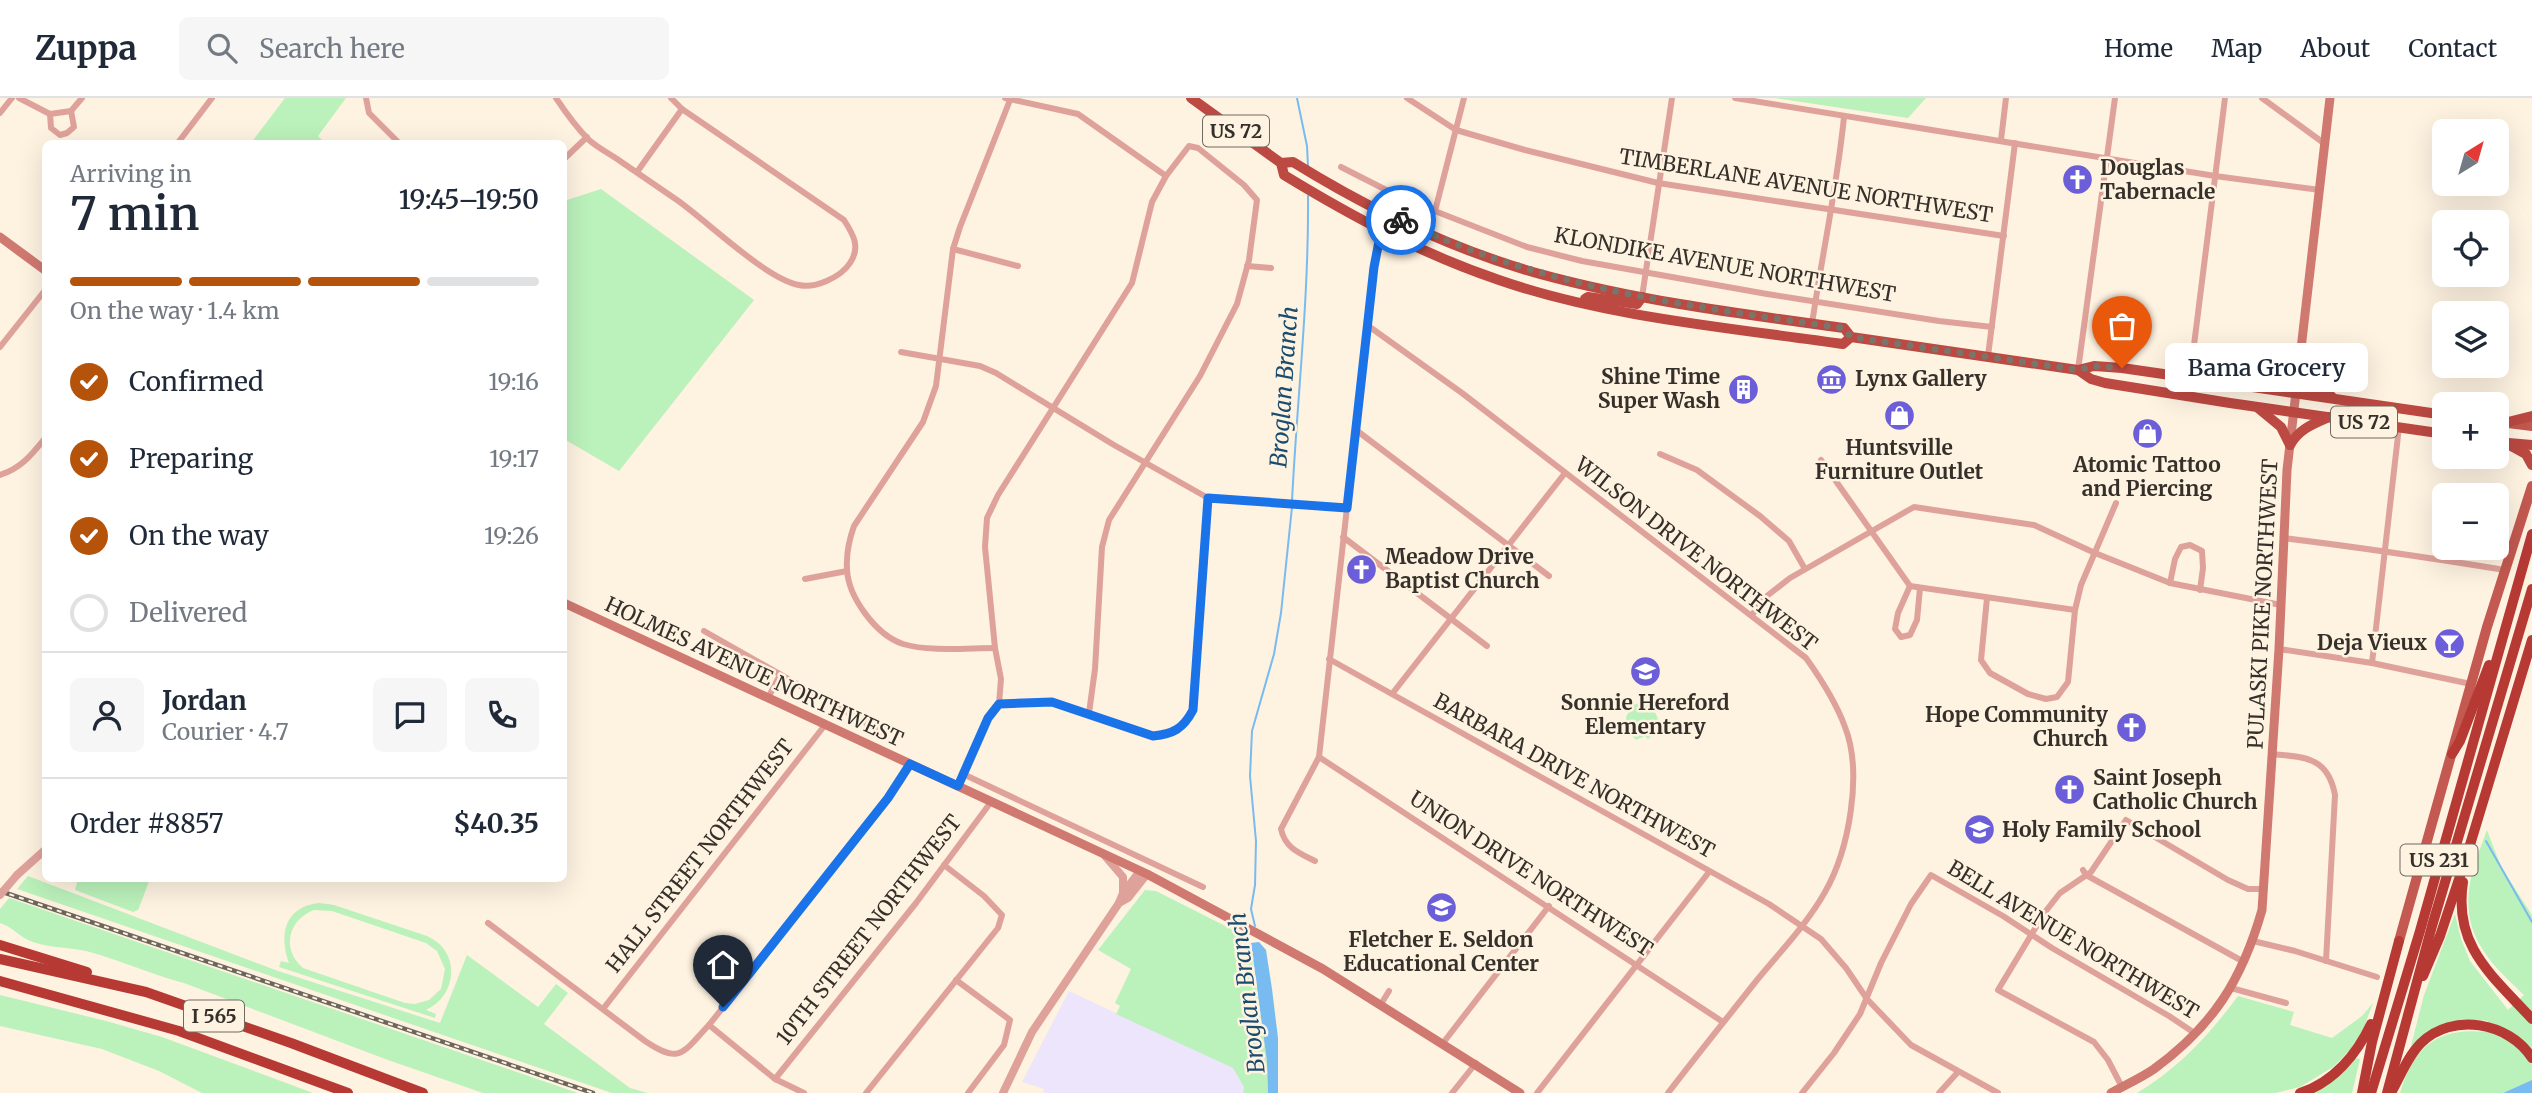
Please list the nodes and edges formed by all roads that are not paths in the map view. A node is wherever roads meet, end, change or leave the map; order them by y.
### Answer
1 (12, 98) edge
2 (19, 98) edge
3 (82, 98) edge
4 (212, 98) edge
5 (366, 98) edge
6 (556, 98) edge
7 (671, 98) edge
8 (1191, 98) edge
9 (1407, 98) edge
10 (1464, 98) edge
11 (1672, 98) edge
12 (1735, 98) edge
13 (2006, 98) edge
14 (2115, 98) edge
15 (2225, 98) edge
16 (2263, 98) edge
17 (2330, 98) edge
18 (1008, 99) edge
19 (682, 109) junction
20 (71, 111) junction
21 (0, 113) edge
22 (50, 114) junction
23 (1844, 117) junction
24 (1456, 130) junction
25 (587, 136) junction
26 (180, 140) edge
27 (396, 140) edge
28 (2001, 140) junction
29 (2015, 143) junction
30 (2325, 144) junction
31 (567, 156) edge
32 (2108, 157) junction
33 (1281, 163) junction
34 (1341, 167) dead end
35 (637, 172) junction
36 (1166, 176) junction
37 (2215, 176) junction
38 (1658, 183) junction
39 (2320, 190) junction
40 (1832, 209) junction
41 (1436, 211) junction
42 (1390, 214) junction
43 (1381, 231) junction
44 (2004, 236) junction
45 (0, 237) edge
46 (953, 249) junction
47 (1018, 266) dead end
48 (1247, 266) junction
49 (42, 268) edge
50 (1271, 268) dead end
51 (1645, 272) junction
52 (42, 294) edge
53 (1642, 298) junction
54 (1816, 300) junction
55 (1580, 302) junction
56 (1770, 317) junction
57 (1812, 324) junction
58 (1367, 325) junction
59 (1714, 325) junction
60 (1992, 327) junction
61 (1851, 337) junction
62 (0, 347) edge
63 (901, 352) dead end
64 (1988, 356) junction
65 (940, 359) junction
66 (2299, 362) junction
67 (2078, 370) junction
68 (2190, 377) junction
69 (2262, 387) junction
70 (2296, 392) junction
71 (2334, 398) junction
72 (1052, 408) junction
73 (2259, 408) junction
74 (2293, 412) junction
75 (2432, 413) edge
76 (2532, 416) edge
77 (2329, 417) junction
78 (2509, 420) edge
79 (2509, 423) edge
80 (2532, 426) edge
81 (2399, 427) junction
82 (1356, 430) junction
83 (2432, 432) edge
84 (42, 441) edge
85 (2509, 443) edge
86 (2290, 445) junction
87 (2532, 445) edge
88 (2509, 446) edge
89 (1660, 454) dead end
90 (1821, 460) dead end
91 (1144, 462) junction
92 (2532, 465) edge
93 (1564, 473) junction
94 (0, 475) edge
95 (2532, 485) edge
96 (1208, 498) junction
97 (2116, 502) dead end
98 (1347, 508) junction
99 (1870, 533) junction
100 (2532, 534) edge
101 (1343, 537) junction
102 (2283, 538) junction
103 (1509, 544) junction
104 (2385, 550) junction
105 (2095, 553) junction
106 (1805, 569) junction
107 (2505, 570) junction
108 (847, 571) junction
109 (1549, 576) dead end
110 (804, 579) dead end
111 (2170, 583) junction
112 (1910, 586) junction
113 (1920, 587) junction
114 (2532, 589) edge
115 (2200, 590) junction
116 (1987, 598) junction
117 (567, 604) edge
118 (2281, 605) junction
119 (2075, 610) junction
120 (1752, 615) junction
121 (1451, 618) junction
122 (2505, 627) junction
123 (704, 631) dead end
124 (2517, 635) junction
125 (2532, 640) edge
126 (1487, 646) dead end
127 (995, 648) junction
128 (2279, 649) junction
129 (1329, 659) junction
130 (2372, 663) junction
131 (780, 675) junction
132 (2471, 684) junction
133 (1392, 694) junction
134 (768, 698) junction
135 (999, 704) junction
136 (1089, 713) junction
137 (825, 725) junction
138 (2505, 729) junction
139 (885, 734) dead end
140 (2271, 754) junction
141 (2452, 754) junction
142 (1319, 757) junction
143 (910, 764) junction
144 (963, 774) junction
145 (958, 786) junction
146 (991, 802) junction
147 (42, 853) edge
148 (1105, 856) junction
149 (2466, 858) junction
150 (1315, 861) dead end
151 (944, 865) junction
152 (1709, 872) junction
153 (2084, 872) junction
154 (1144, 873) junction
155 (1203, 887) dead end
156 (2264, 889) junction
157 (1123, 893) junction
158 (0, 895) edge
159 (1119, 903) junction
160 (1549, 906) junction
161 (488, 923) dead end
162 (1801, 926) junction
163 (2031, 935) junction
164 (2253, 941) junction
165 (2399, 941) joint
166 (0, 945) edge
167 (0, 959) edge
168 (2326, 961) junction
169 (2244, 962) junction
170 (1637, 964) junction
171 (2377, 977) dead end
172 (956, 980) junction
173 (0, 981) edge
174 (2231, 988) junction
175 (2416, 988) junction
176 (1389, 991) dead end
177 (146, 992) junction
178 (1867, 999) junction
179 (2517, 1000) junction
180 (2286, 1003) dead end
181 (2382, 1003) junction
182 (1381, 1004) junction
183 (603, 1009) junction
184 (2532, 1012) edge
185 (2532, 1019) edge
186 (1723, 1022) junction
187 (709, 1025) junction
188 (2196, 1034) junction
189 (1443, 1042) junction
190 (2532, 1058) edge
191 (1476, 1063) junction
192 (1958, 1072) junction
193 (775, 1079) junction
194 (2122, 1087) junction
195 (348, 1093) edge
196 (423, 1093) edge
197 (804, 1093) edge
198 (866, 1093) edge
199 (968, 1093) edge
200 (1003, 1093) edge
201 (1451, 1093) edge
202 (1520, 1093) edge
203 (1536, 1093) edge
204 (1668, 1093) edge
205 (1802, 1093) edge
206 (1939, 1093) edge
207 (1998, 1093) edge
208 (2111, 1093) edge
209 (2300, 1093) edge
210 (2362, 1093) edge
211 (2371, 1093) edge
212 (2389, 1093) edge

1 - 21 street
2 - 22 street
3 - 20 street
4 - 26 street
5 - 27 street
6 - 25 street
7 - 19 street
8 - 33 highway, US 72
9 - 24 street, TIMBERLANE AVENUE NORTHWEST
10 - 24 street
11 - 38 street
12 - 23 street
13 - 28 street
14 - 32 street
15 - 37 street
16 - 30 street
17 - 30 main road, PULASKI PIKE NORTHWEST
18 - 36 street
18 - 46 street
19 - 35 street
19 - 35 street
20 - 22 street
20 - 22 street
23 - 28 street
23 - 40 street
24 - 38 street, TIMBERLANE AVENUE NORTHWEST
24 - 41 street
25 - 31 street
25 - 35 street
28 - 29 street
29 - 32 street
29 - 44 street
30 - 39 main road, PULASKI PIKE NORTHWEST
32 - 37 street
32 - 67 street
33 - 42 highway, US 72
33 - 43 highway, US 72
34 - 41 street, KLONDIKE AVENUE NORTHWEST
36 - 48 street
36 - 72 street
37 - 39 street
37 - 68 street
38 - 40 street, TIMBERLANE AVENUE NORTHWEST
38 - 51 street
39 - 66 main road, PULASKI PIKE NORTHWEST
40 - 44 street, TIMBERLANE AVENUE NORTHWEST
40 - 54 street
41 - 51 street, KLONDIKE AVENUE NORTHWEST
42 - 43 street
42 - 53 highway, US 72
43 - 55 highway, US 72
43 - 58 street
44 - 60 street
45 - 49 main road
46 - 47 street
46 - 65 street
48 - 50 street
48 - 91 street
51 - 53 street
51 - 54 street, KLONDIKE AVENUE NORTHWEST
52 - 62 street
53 - 55 highway
53 - 56 highway, US 72
54 - 57 street
54 - 60 street, KLONDIKE AVENUE NORTHWEST
55 - 59 highway, US 72
56 - 57 highway, US 72
56 - 59 highway
57 - 61 highway, US 72
58 - 82 street
58 - 93 street, WILSON DRIVE NORTHWEST
59 - 61 highway, US 72
60 - 64 street
61 - 64 highway, US 72
63 - 65 street
64 - 67 highway, US 72
65 - 72 street
65 - 108 street
66 - 69 highway
66 - 70 main road, PULASKI PIKE NORTHWEST
66 - 71 highway
67 - 68 highway, US 72
67 - 73 highway, US 72
68 - 69 highway, US 72
69 - 70 highway, US 72
70 - 71 highway, US 72
70 - 74 main road, PULASKI PIKE NORTHWEST
71 - 75 highway, US 72
72 - 91 street
72 - 127 street
73 - 74 highway, US 72
73 - 86 highway
74 - 77 highway, US 72
74 - 86 main road, PULASKI PIKE NORTHWEST
76 - 78 highway
77 - 81 highway, US 72
77 - 86 highway
79 - 80 main road
81 - 83 highway, US 72
81 - 104 street
82 - 98 street
82 - 103 street
84 - 94 street
85 - 87 highway
86 - 102 main road, PULASKI PIKE NORTHWEST
88 - 92 highway
89 - 106 street
90 - 99 street
91 - 96 street
91 - 136 street
93 - 103 street
93 - 120 street, WILSON DRIVE NORTHWEST
95 - 107 main road
96 - 98 street
96 - 136 street
97 - 105 street
98 - 101 street
99 - 105 street
99 - 106 street
99 - 112 street
100 - 122 highway, US 231
101 - 121 street
101 - 129 street
102 - 104 street
102 - 118 main road, PULASKI PIKE NORTHWEST
103 - 109 street
103 - 121 street
104 - 107 street
104 - 130 street
105 - 111 street
105 - 119 street
106 - 120 street
107 - 132 main road
108 - 110 street
108 - 127 street
111 - 115 street
111 - 115 street
112 - 113 street
112 - 113 street
113 - 116 street
114 - 124 highway, US 231
115 - 118 street
116 - 119 street
116 - 119 street
117 - 134 main road, HOLMES AVENUE NORTHWEST
118 - 128 main road, PULASKI PIKE NORTHWEST
120 - 162 street, WILSON DRIVE NORTHWEST
121 - 126 street
121 - 133 street
122 - 141 highway
122 - 211 highway, US 231
123 - 131 street
124 - 138 highway
124 - 175 highway, US 231
125 - 138 highway
127 - 135 street
128 - 130 street
128 - 140 main road, PULASKI PIKE NORTHWEST
129 - 133 street, BARBARA DRIVE NORTHWEST
129 - 142 street
130 - 132 street
131 - 134 street
131 - 139 street
132 - 141 main road
133 - 152 street, BARBARA DRIVE NORTHWEST
134 - 137 main road, HOLMES AVENUE NORTHWEST
135 - 136 street
135 - 144 street
137 - 143 main road, HOLMES AVENUE NORTHWEST
137 - 183 street, HALL STREET NORTHWEST
138 - 149 highway
140 - 156 main road, PULASKI PIKE NORTHWEST
140 - 168 street
141 - 165 main road
142 - 150 street
142 - 160 street, UNION DRIVE NORTHWEST
143 - 145 main road, HOLMES AVENUE NORTHWEST
143 - 187 street
144 - 145 street
144 - 155 street
145 - 146 main road, HOLMES AVENUE NORTHWEST
146 - 148 main road, HOLMES AVENUE NORTHWEST
146 - 151 street, 10TH STREET NORTHWEST
147 - 158 street, bridge
148 - 154 main road, HOLMES AVENUE NORTHWEST
148 - 157 street
149 - 175 highway
149 - 179 highway
151 - 172 street
151 - 193 street, 10TH STREET NORTHWEST
152 - 162 street, BARBARA DRIVE NORTHWEST
152 - 170 street
153 - 156 street
153 - 163 street
153 - 169 street
154 - 157 street
154 - 159 street
154 - 182 main road, HOLMES AVENUE NORTHWEST
156 - 164 main road, PULASKI PIKE NORTHWEST
157 - 159 street
159 - 200 street
160 - 170 street, UNION DRIVE NORTHWEST
160 - 189 street
161 - 183 street
162 - 178 street, BARBARA DRIVE NORTHWEST
162 - 186 street, WILSON DRIVE NORTHWEST
163 - 178 street, BELL AVENUE NORTHWEST
163 - 188 street, BELL AVENUE NORTHWEST
163 - 194 street
164 - 168 street
164 - 169 main road, PULASKI PIKE NORTHWEST
165 - 181 highway
166 - 177 highway
167 - 177 highway, I 565
168 - 171 street
169 - 174 main road, PULASKI PIKE NORTHWEST
170 - 186 street, UNION DRIVE NORTHWEST
170 - 203 street
172 - 198 street
172 - 199 street
173 - 195 highway, I 565
174 - 180 street
174 - 188 main road, PULASKI PIKE NORTHWEST
175 - 212 highway, US 231
176 - 182 street
177 - 196 highway, I 565
178 - 192 street, BARBARA DRIVE NORTHWEST
178 - 205 street
179 - 184 highway
179 - 185 highway
181 - 209 highway
181 - 210 highway
182 - 189 main road, HOLMES AVENUE NORTHWEST
183 - 187 street
186 - 204 street, WILSON DRIVE NORTHWEST
187 - 193 street
188 - 194 main road, PULASKI PIKE NORTHWEST
189 - 191 main road, HOLMES AVENUE NORTHWEST
190 - 212 highway
191 - 201 street
191 - 202 main road, HOLMES AVENUE NORTHWEST
192 - 206 street
192 - 207 street, BARBARA DRIVE NORTHWEST
193 - 197 street
194 - 208 main road, PULASKI PIKE NORTHWEST

